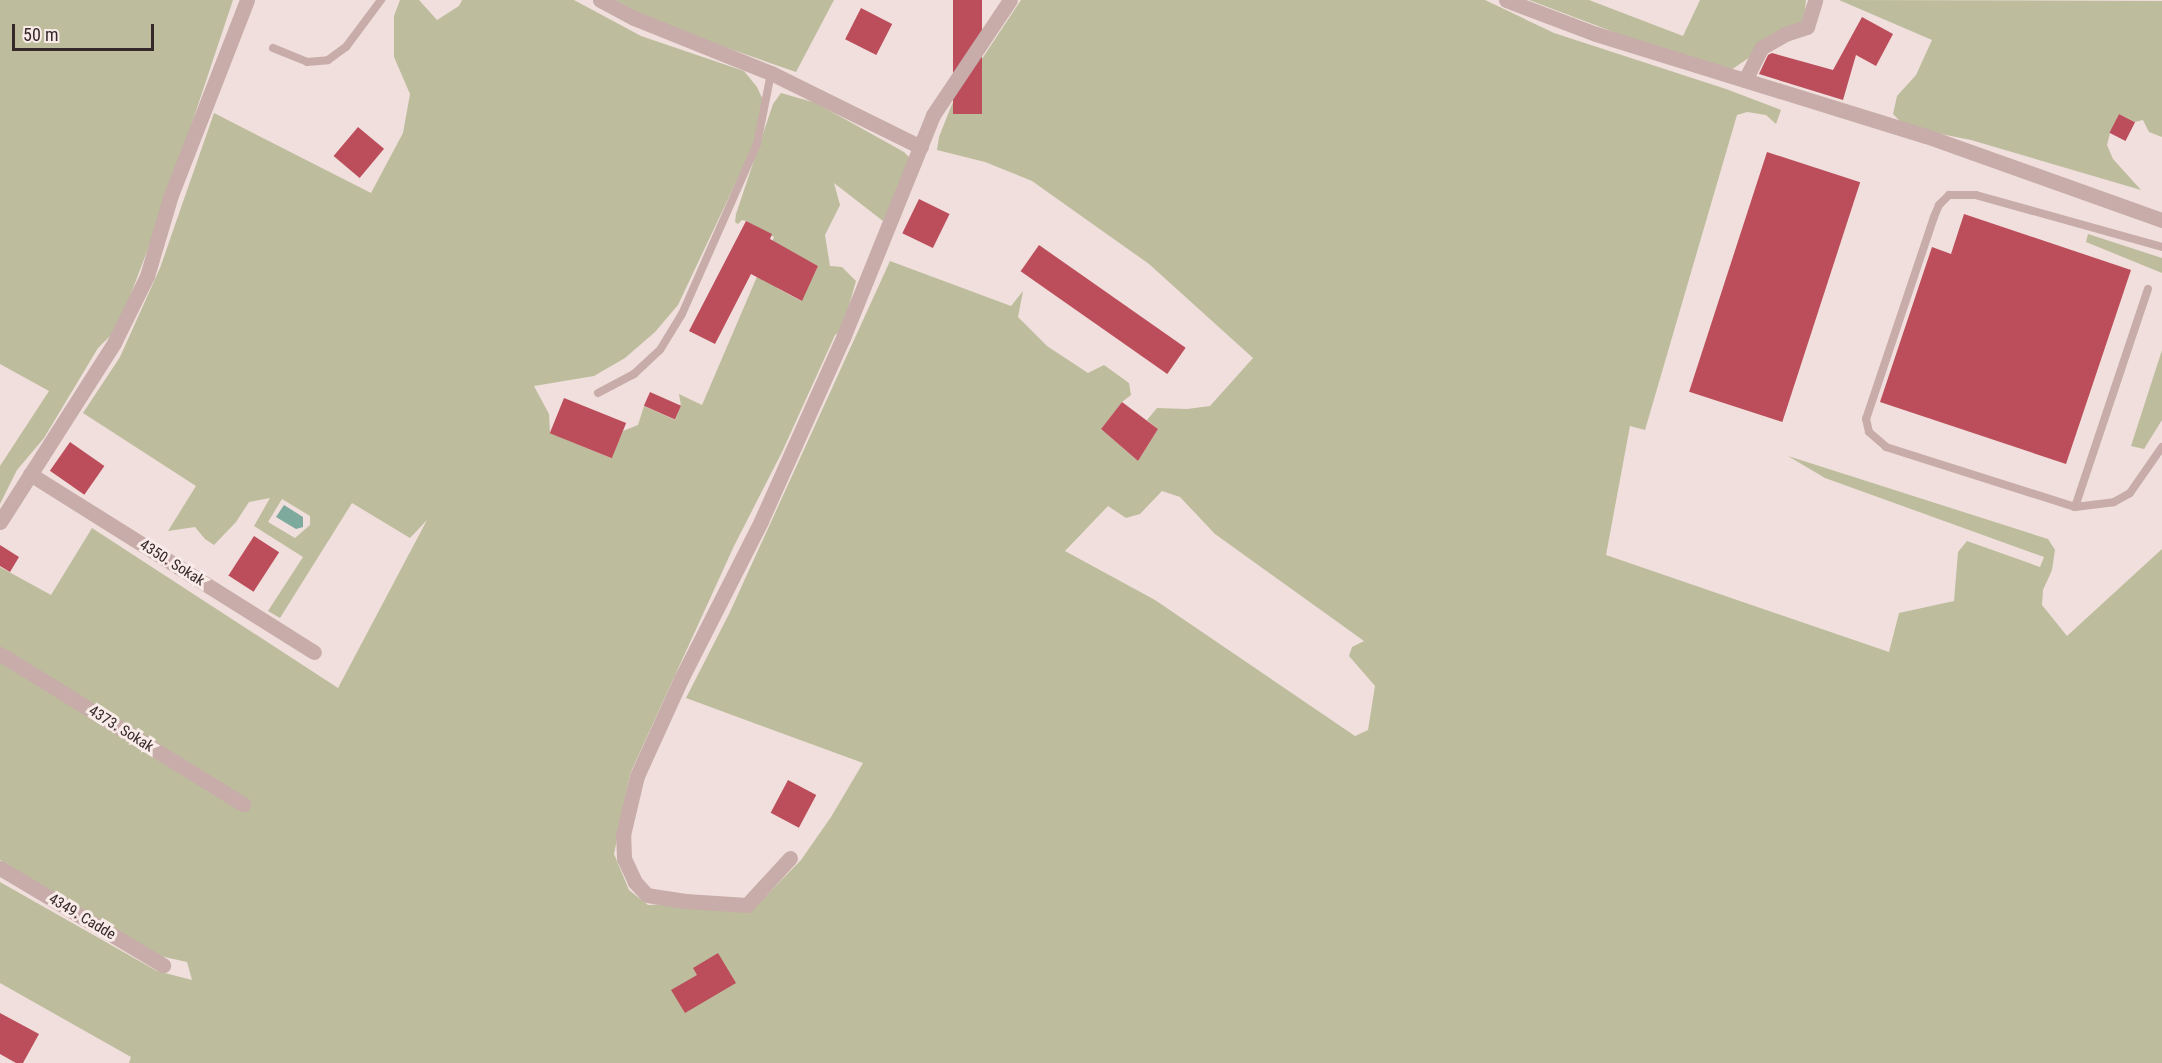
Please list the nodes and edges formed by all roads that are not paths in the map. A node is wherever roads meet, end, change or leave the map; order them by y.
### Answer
1 (247, 0) edge
2 (381, 0) edge
3 (600, 0) edge
4 (1010, 0) edge
5 (1506, 0) edge
6 (1815, 0) edge
7 (273, 48) dead end
8 (771, 73) junction
9 (1745, 80) junction
10 (921, 147) junction
11 (2162, 220) edge
12 (2162, 247) edge
13 (2148, 290) dead end
14 (598, 393) dead end
15 (2162, 447) edge
16 (30, 474) junction
17 (2075, 507) junction
18 (0, 522) edge
19 (314, 652) dead end
20 (0, 654) edge
21 (243, 804) dead end
22 (789, 858) dead end
23 (0, 868) edge
24 (163, 965) dead end

1 - 16 street
2 - 7 lane
3 - 8 street
4 - 10 street
5 - 9 street
6 - 9 street
8 - 10 street
8 - 14 lane
9 - 11 street
10 - 22 street
12 - 17 lane
13 - 17 lane
15 - 17 lane
16 - 18 street
16 - 19 street, 4350. Sokak
20 - 21 street, 4373. Sokak
23 - 24 street, 4349. Cadde

